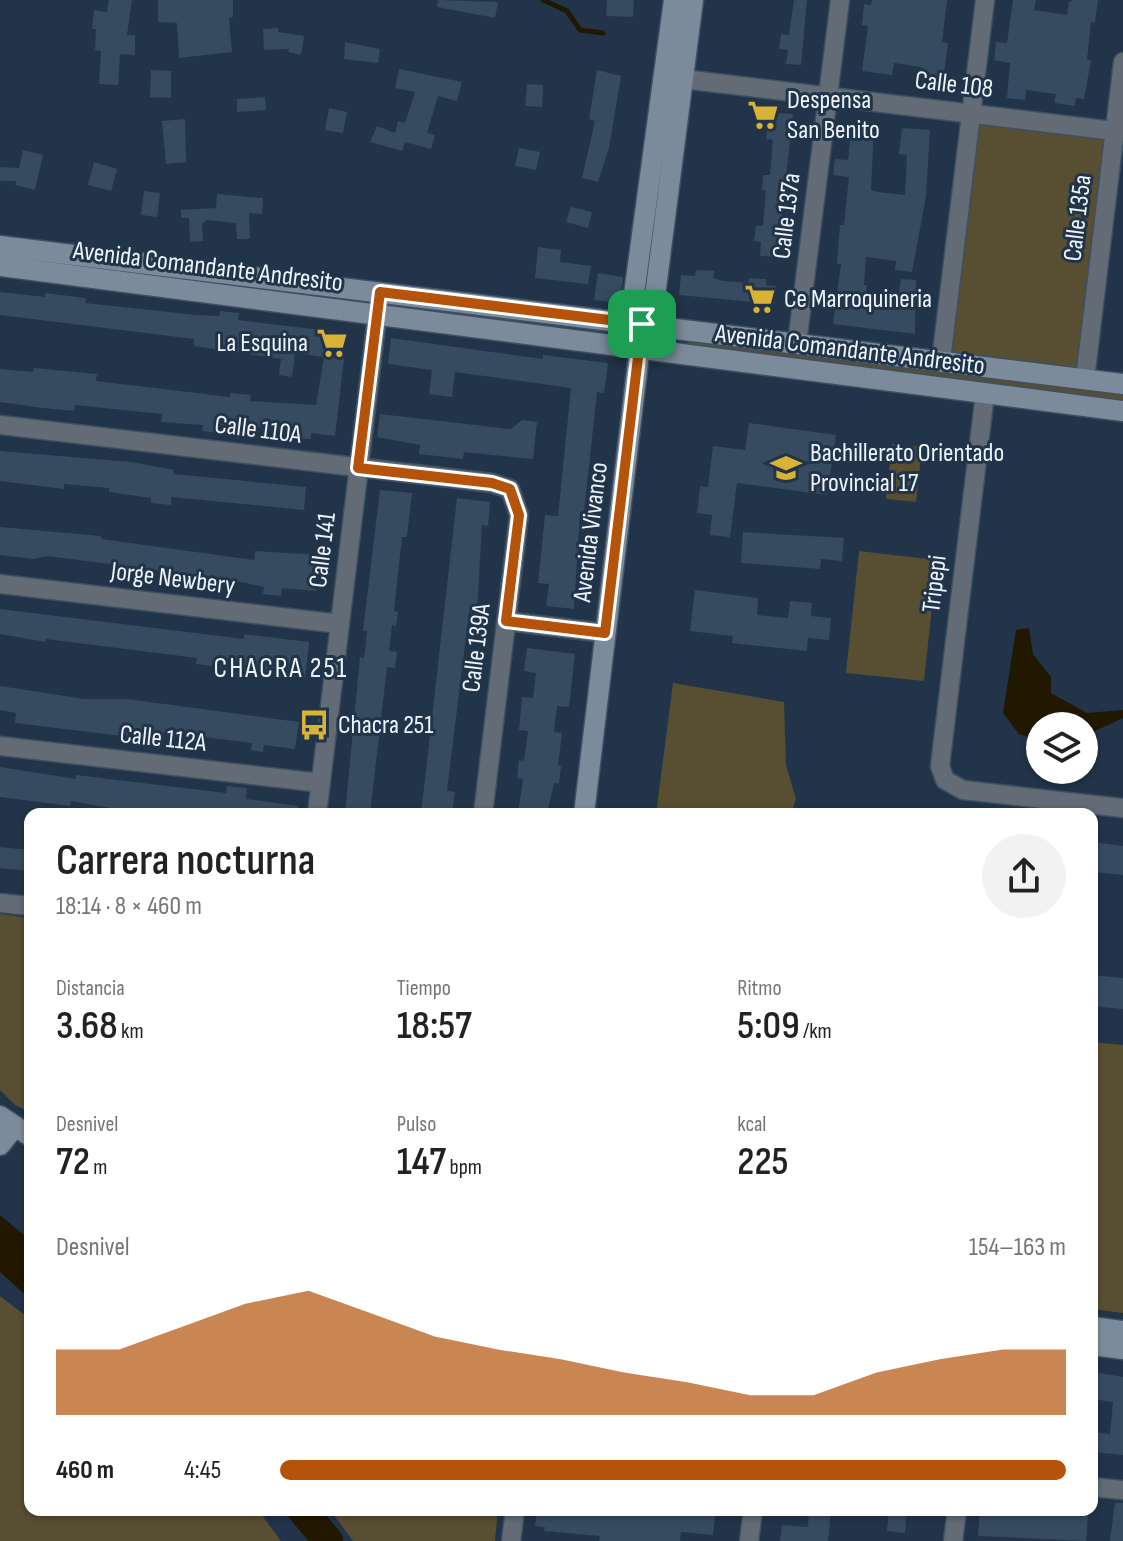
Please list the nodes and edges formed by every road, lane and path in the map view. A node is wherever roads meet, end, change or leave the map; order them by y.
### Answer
1 (674, 0) edge
2 (693, 0) edge
3 (840, 0) edge
4 (985, 0) edge
5 (1123, 62) edge
6 (683, 79) junction
7 (828, 96) junction
8 (971, 113) junction
9 (1119, 132) edge
10 (0, 246) edge
11 (0, 266) edge
12 (380, 292) junction
13 (645, 303) junction
14 (377, 315) junction
15 (642, 324) junction
16 (797, 343) junction
17 (639, 349) junction
18 (941, 361) junction
19 (1085, 379) junction
20 (1123, 384) edge
21 (985, 394) junction
22 (1123, 411) edge
23 (0, 425) edge
24 (358, 468) junction
25 (510, 489) joint
26 (0, 584) edge
27 (506, 621) junction
28 (340, 624) junction
29 (605, 633) junction
30 (0, 746) edge
31 (321, 783) junction
32 (318, 808) edge
33 (484, 808) edge
34 (585, 808) edge
35 (1123, 808) edge
36 (0, 903) edge
37 (24, 905) edge
38 (15, 1126) edge
39 (0, 1145) edge
40 (1098, 1328) edge
41 (1123, 1331) edge
42 (1098, 1346) edge
43 (1123, 1349) edge
44 (1098, 1488) edge
45 (1123, 1490) edge
46 (514, 1516) edge
47 (752, 1516) edge
48 (956, 1516) edge
49 (511, 1541) edge
50 (749, 1541) edge
51 (953, 1541) edge

1 - 13 main road, Avenida Vivanco
2 - 6 main road, Avenida Vivanco
3 - 7 street, Calle 137a
4 - 8 street
5 - 9 street, Calle 135a
6 - 7 street, Calle 108
6 - 13 main road, Avenida Vivanco
7 - 8 street, Calle 108
7 - 16 street, Calle 137a
8 - 9 street, Calle 108
8 - 18 street
9 - 19 street, Calle 135a
10 - 12 main road, Avenida Comandante Andresito
11 - 14 main road, Avenida Comandante Andresito
12 - 14 street, Calle 141
12 - 15 main road, Avenida Comandante Andresito
13 - 15 main road, Avenida Vivanco
14 - 17 main road, Avenida Comandante Andresito
14 - 24 street, Calle 141
15 - 16 main road, Avenida Comandante Andresito
15 - 17 main road, Avenida Vivanco
16 - 18 main road, Avenida Comandante Andresito
17 - 21 main road, Avenida Comandante Andresito
17 - 29 main road, Avenida Vivanco
18 - 19 main road, Avenida Comandante Andresito
19 - 20 main road, Avenida Comandante Andresito
21 - 22 main road, Avenida Comandante Andresito
21 - 35 street, Tripepi
23 - 24 street, Calle 110A
24 - 25 street, Calle 110A
24 - 28 street, Calle 141
25 - 27 street, Calle 139A
26 - 28 street, Jorge Newbery
27 - 29 street
27 - 33 street, Calle 139A
28 - 31 street, Calle 141
29 - 34 main road, Avenida Vivanco
30 - 31 street, Calle 112A
31 - 32 street, Calle 141
36 - 37 street
38 - 39 main road
40 - 41 main road
42 - 43 main road
44 - 45 street
46 - 49 street
47 - 50 street
48 - 51 street

